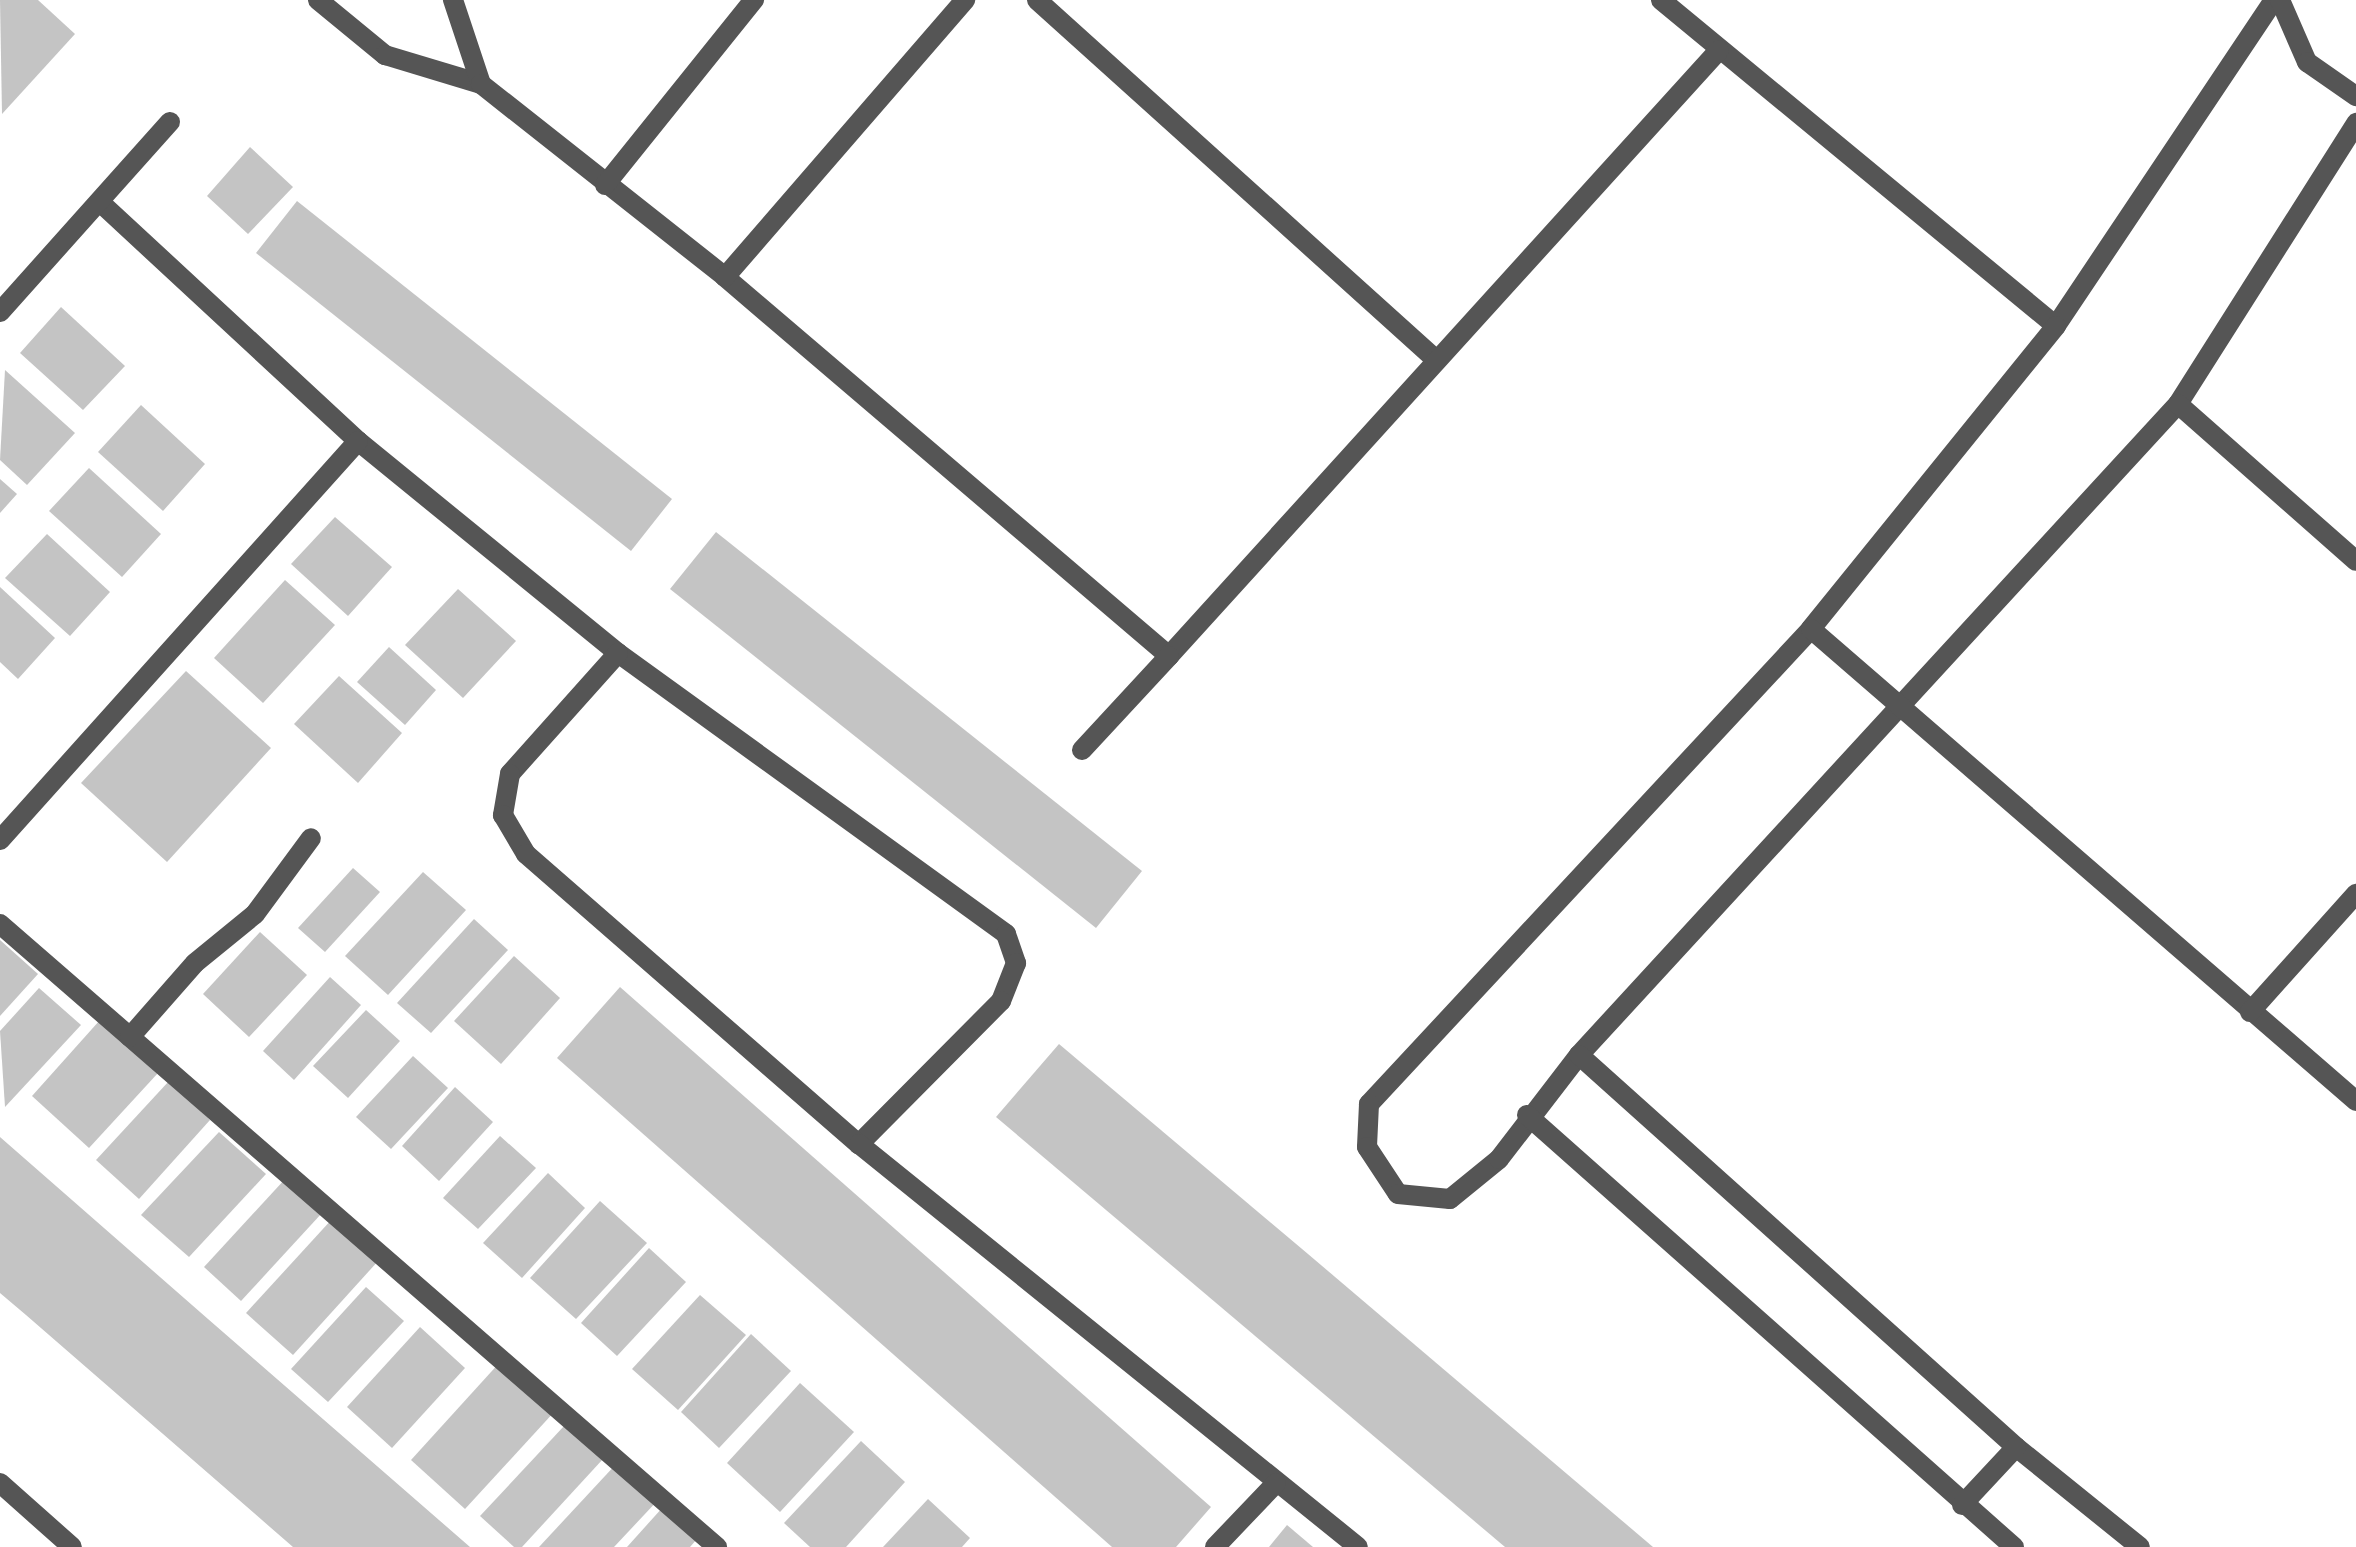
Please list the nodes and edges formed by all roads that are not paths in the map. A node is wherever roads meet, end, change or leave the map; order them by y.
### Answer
1 (318, 0) edge
2 (454, 0) edge
3 (754, 0) edge
4 (965, 0) edge
5 (1037, 0) edge
6 (1662, 0) edge
7 (2277, 0) edge
8 (1719, 50) junction
9 (481, 84) junction
10 (2356, 96) edge
11 (170, 122) dead end
12 (2356, 123) edge
13 (605, 185) junction
14 (102, 204) junction
15 (725, 277) junction
16 (0, 312) edge
17 (2056, 326) junction
18 (1434, 358) junction
19 (2178, 404) junction
20 (358, 441) junction
21 (2356, 561) edge
22 (1810, 629) junction
23 (618, 652) junction
24 (1169, 656) junction
25 (1899, 710) junction
26 (1082, 750) dead end
27 (311, 838) dead end
28 (0, 840) edge
29 (2356, 894) edge
30 (0, 924) edge
31 (2250, 1012) junction
32 (130, 1037) junction
33 (1579, 1054) junction
34 (2356, 1102) edge
35 (1527, 1115) junction
36 (858, 1144) junction
37 (2016, 1448) junction
38 (0, 1483) edge
39 (1276, 1484) junction
40 (1962, 1505) junction
41 (72, 1547) edge
42 (717, 1547) edge
43 (1215, 1547) edge
44 (1358, 1547) edge
45 (2014, 1547) edge
46 (2140, 1547) edge

1 - 9 street
2 - 9 street
3 - 13 street
4 - 15 street
5 - 18 street
6 - 8 street
7 - 10 street
7 - 17 street
8 - 17 street
8 - 18 street
9 - 13 street
11 - 14 street
12 - 19 street
13 - 15 street
14 - 16 street
14 - 20 street
15 - 24 street
17 - 22 street
18 - 24 street
19 - 21 street
19 - 25 street
20 - 23 street
20 - 28 street
22 - 25 street
22 - 35 street
23 - 36 street
23 - 36 street
24 - 26 street
25 - 31 street
25 - 33 street
27 - 32 street
29 - 31 street
30 - 32 street
31 - 34 street
32 - 42 street
33 - 35 street
33 - 37 street
35 - 40 street
36 - 39 street
37 - 40 street
37 - 46 street
38 - 41 street
39 - 43 street
39 - 44 street
40 - 45 street

